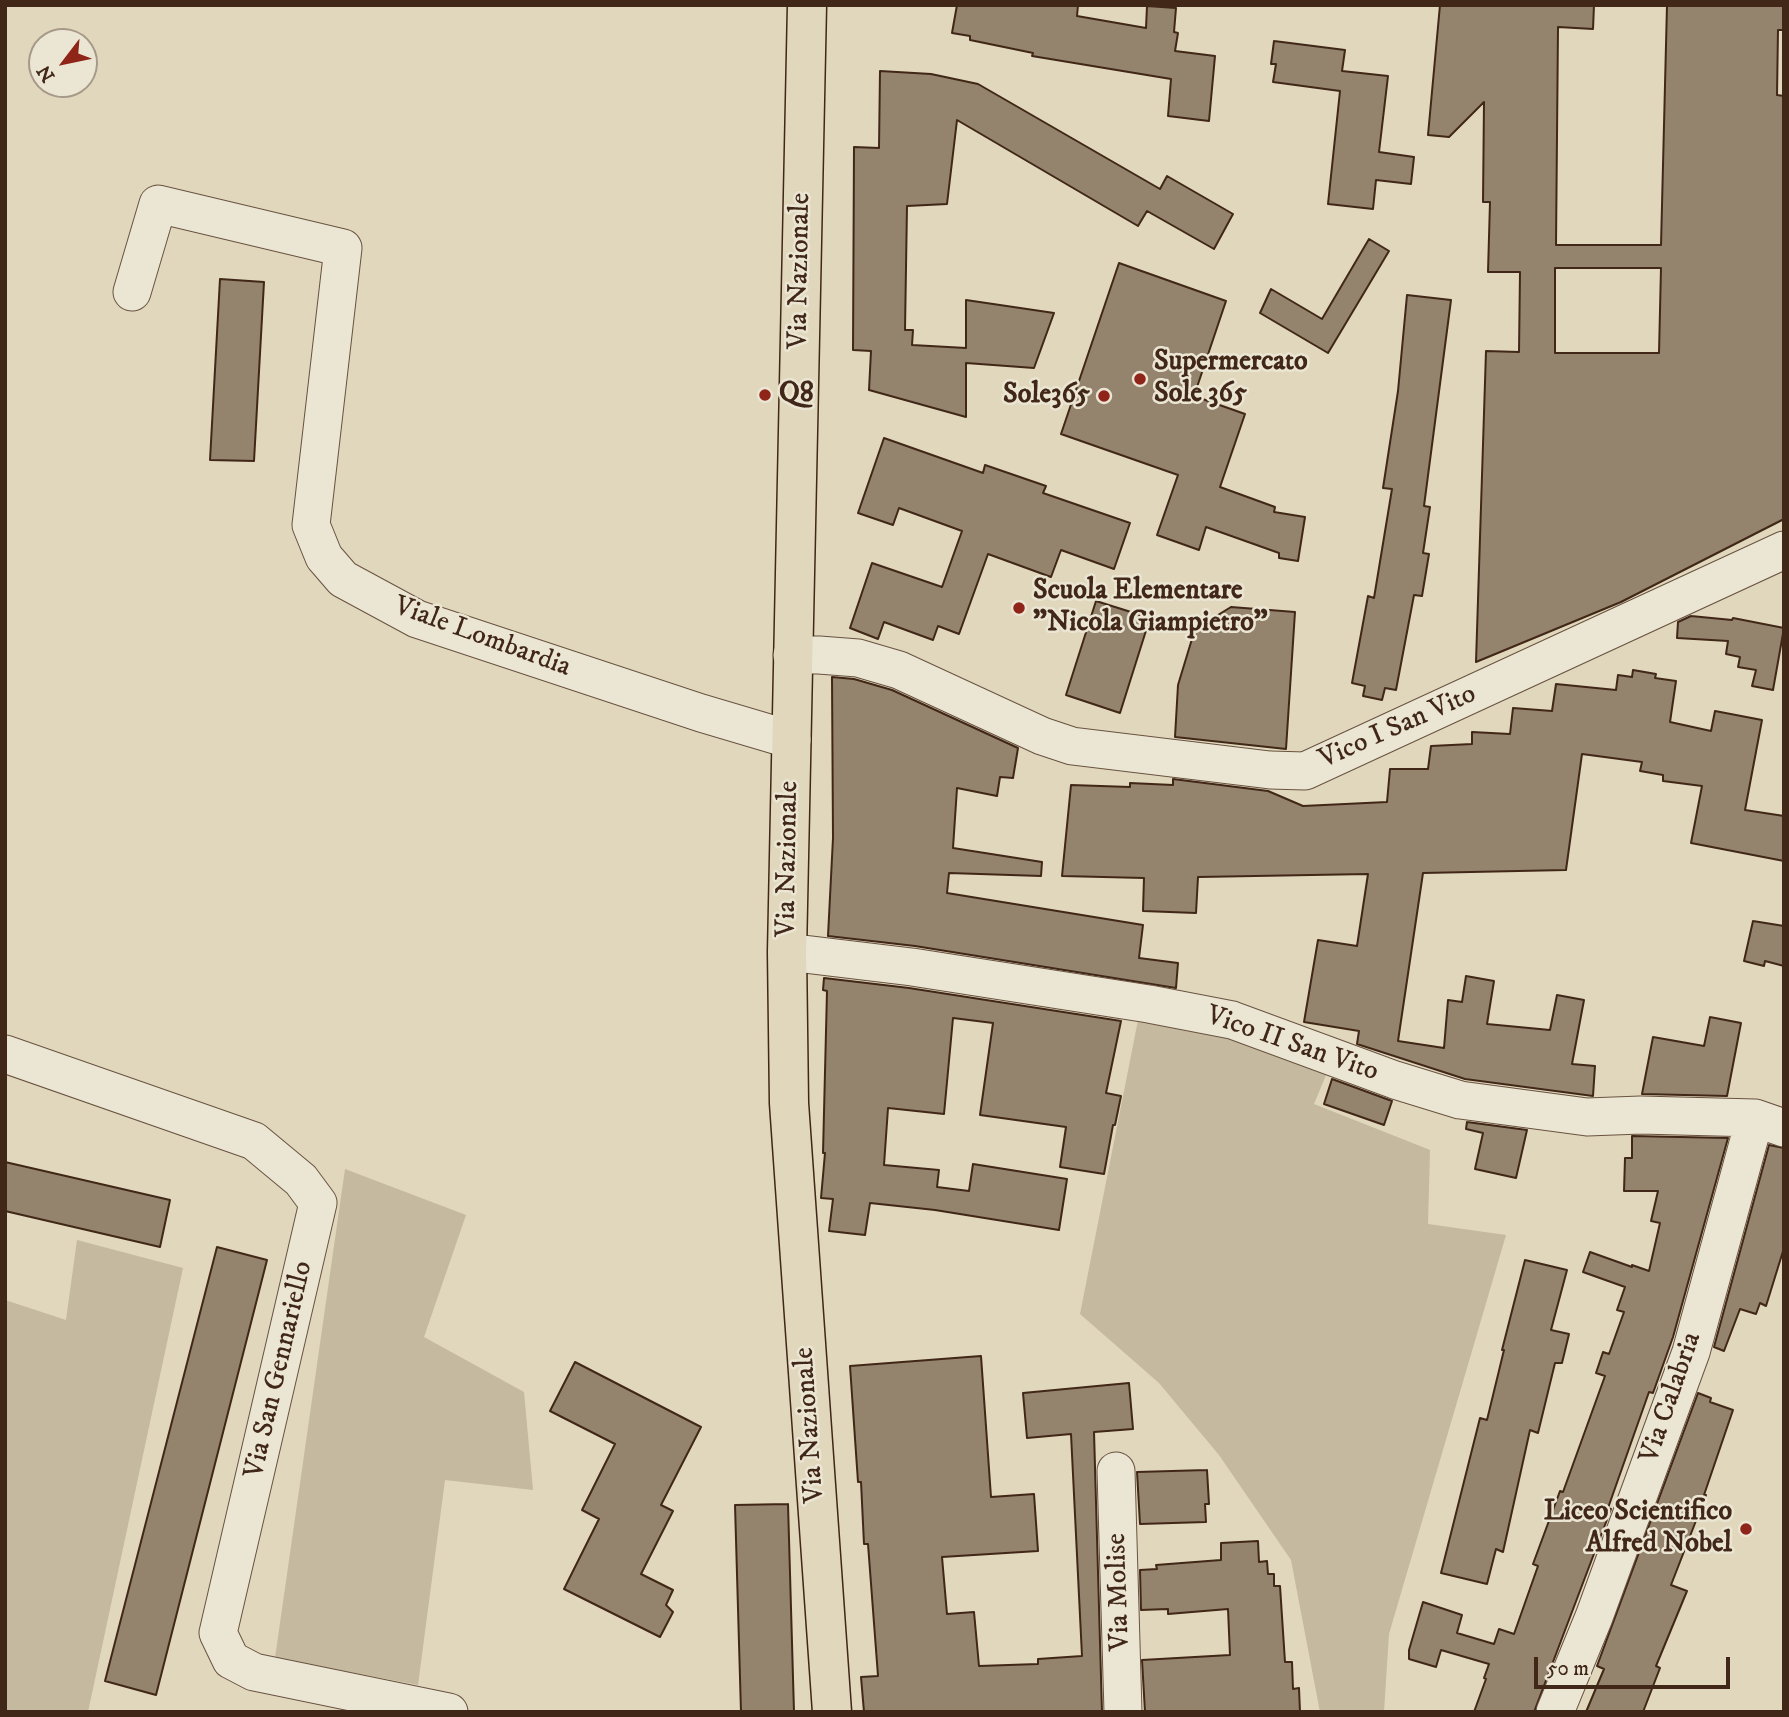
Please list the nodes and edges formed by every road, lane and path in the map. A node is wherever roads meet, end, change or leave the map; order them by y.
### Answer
1 (807, 5) edge
2 (132, 292) dead end
3 (1784, 550) edge
4 (792, 656) junction
5 (792, 740) junction
6 (787, 952) junction
7 (5, 1054) edge
8 (1769, 1123) edge
9 (1116, 1472) dead end
10 (449, 1712) edge
11 (832, 1712) edge
12 (1123, 1712) edge
13 (1555, 1712) edge

1 - 4 main road, Via Nazionale
2 - 5 street, Viale Lombardia
3 - 4 street, Vico I San Vito
4 - 5 main road, Via Nazionale
5 - 6 main road, Via Nazionale
6 - 8 street, Vico II San Vito
6 - 11 main road, Via Nazionale
7 - 10 street, Via San Gennariello
8 - 13 street, Via Calabria
9 - 12 street, Via Molise

